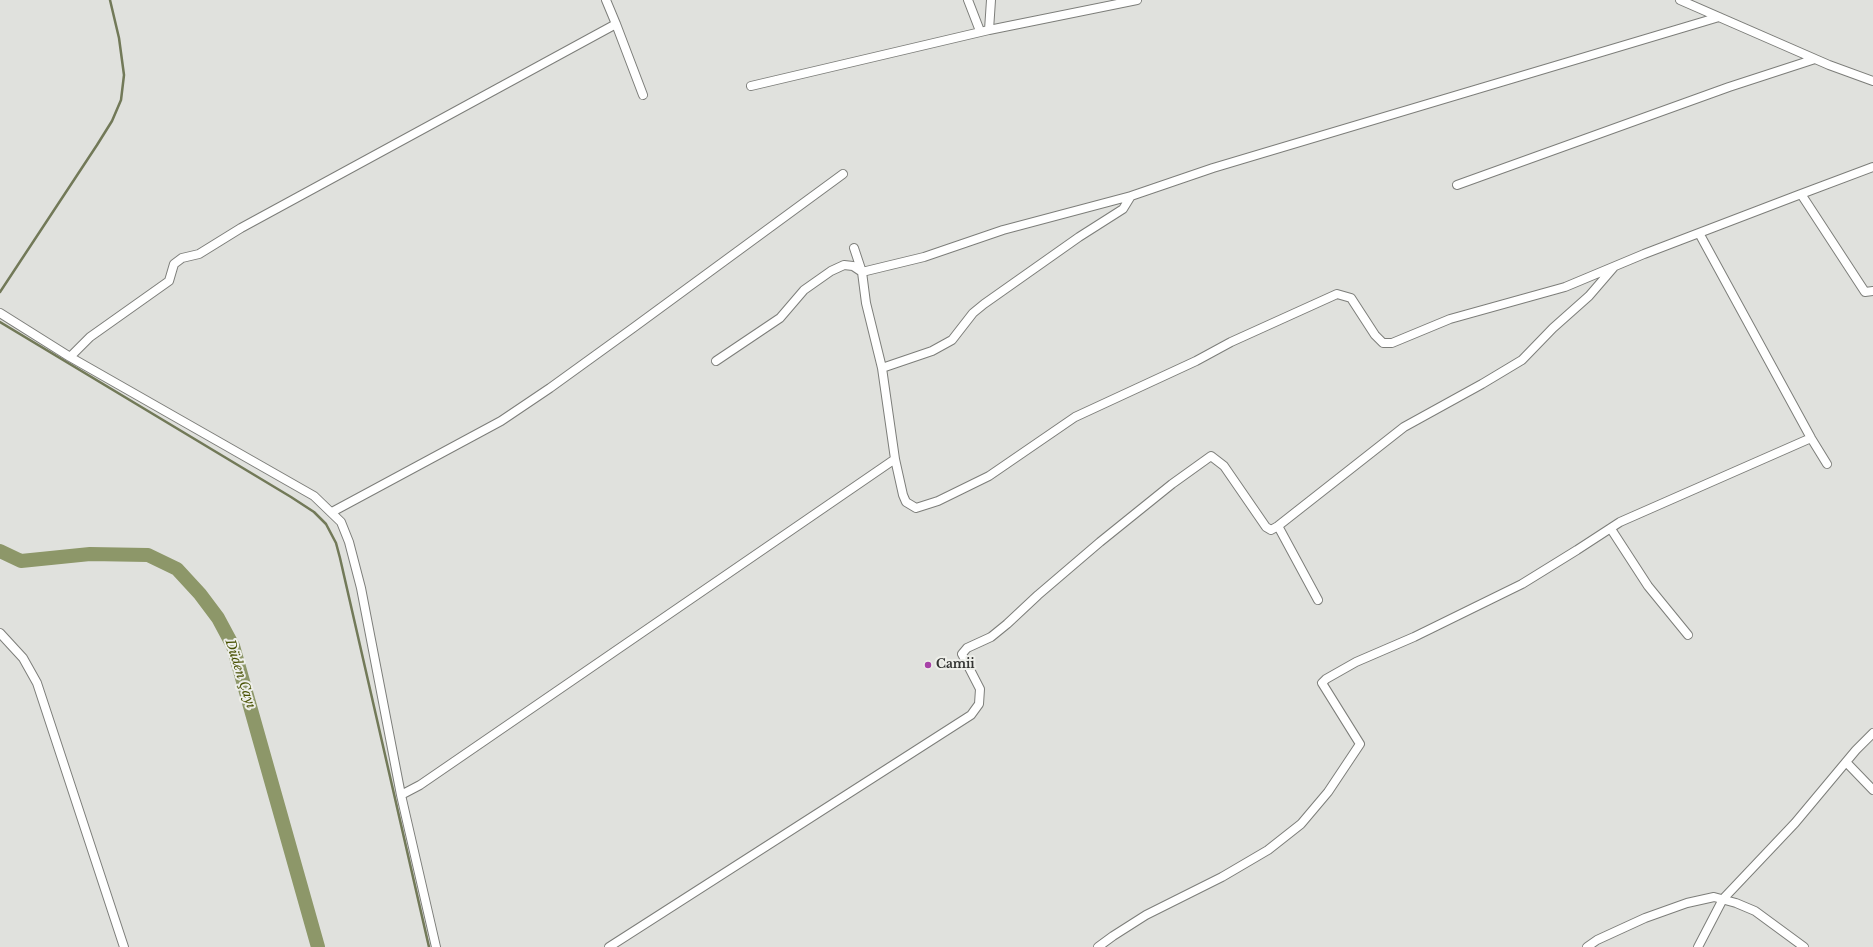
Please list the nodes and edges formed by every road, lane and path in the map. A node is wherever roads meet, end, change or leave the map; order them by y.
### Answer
1 (606, 0) edge
2 (968, 0) edge
3 (991, 0) edge
4 (1090, 0) edge
5 (1137, 0) edge
6 (1680, 0) edge
7 (1090, 10) junction
8 (1719, 17) junction
9 (616, 24) junction
10 (989, 30) junction
11 (980, 31) junction
12 (1815, 60) junction
13 (1873, 80) edge
14 (751, 86) dead end
15 (643, 95) dead end
16 (1873, 167) edge
17 (843, 174) dead end
18 (1457, 185) dead end
19 (1801, 194) junction
20 (1131, 196) junction
21 (1699, 234) junction
22 (854, 248) dead end
23 (1615, 266) junction
24 (862, 272) junction
25 (1873, 291) edge
26 (0, 313) edge
27 (70, 357) junction
28 (716, 361) dead end
29 (882, 368) junction
30 (1811, 438) junction
31 (896, 459) junction
32 (1827, 464) dead end
33 (332, 512) junction
34 (1278, 526) junction
35 (1611, 529) junction
36 (1318, 600) dead end
37 (0, 633) edge
38 (1688, 635) dead end
39 (1873, 733) edge
40 (1846, 762) junction
41 (1873, 790) edge
42 (401, 795) junction
43 (1723, 900) junction
44 (124, 947) edge
45 (436, 947) edge
46 (609, 947) edge
47 (1098, 947) edge
48 (1587, 947) edge
49 (1698, 947) edge
50 (1804, 947) edge

1 - 9 street
2 - 11 street
3 - 10 street
4 - 7 street
5 - 7 street
6 - 8 street
7 - 10 street
8 - 12 street
8 - 20 street
9 - 15 street
9 - 27 street
10 - 11 street
11 - 14 street
12 - 13 street
12 - 18 street
16 - 19 street
17 - 33 street
19 - 21 street
19 - 25 street
20 - 24 street
20 - 29 street
21 - 23 street
21 - 30 street
22 - 24 street
23 - 31 street
23 - 34 street
24 - 28 street
24 - 29 street
26 - 27 street
27 - 33 street
29 - 31 street
30 - 32 street
30 - 35 street
31 - 42 street
33 - 42 street
34 - 36 street
34 - 46 street
35 - 38 street
35 - 47 street
37 - 44 street
39 - 40 street
40 - 41 street
40 - 43 street
42 - 45 street
43 - 48 street
43 - 49 street
43 - 50 street

